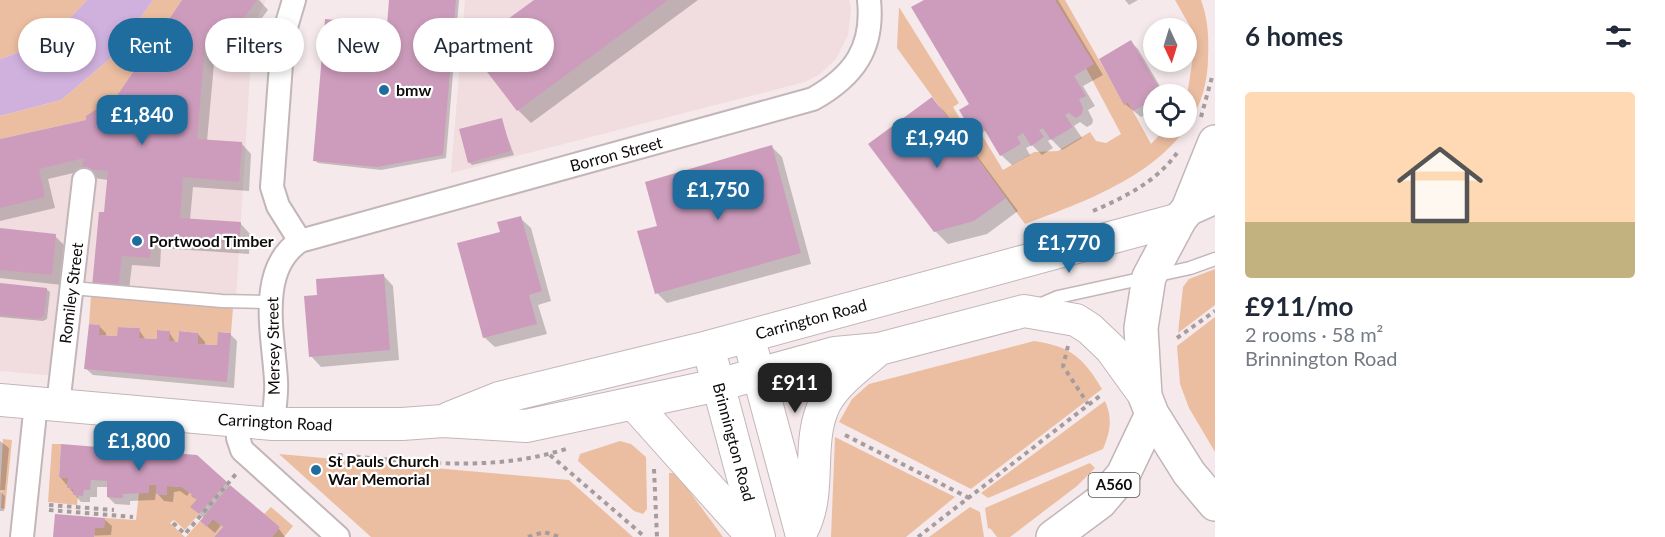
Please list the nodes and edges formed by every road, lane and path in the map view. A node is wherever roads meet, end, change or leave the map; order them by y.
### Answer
1 (294, 0) edge
2 (869, 0) edge
3 (1214, 77) edge
4 (1205, 134) edge
5 (1180, 150) dead end
6 (84, 180) dead end
7 (1194, 208) edge
8 (1088, 213) dead end
9 (300, 241) junction
10 (1215, 259) edge
11 (1149, 277) junction
12 (72, 288) junction
13 (271, 302) junction
14 (1215, 310) edge
15 (1024, 311) junction
16 (748, 336) junction
17 (1177, 338) dead end
18 (708, 347) junction
19 (879, 349) junction
20 (1065, 373) dead end
21 (758, 374) junction
22 (718, 385) junction
23 (1101, 395) dead end
24 (0, 400) edge
25 (47, 404) junction
26 (634, 404) junction
27 (1088, 404) junction
28 (1149, 405) junction
29 (238, 421) junction
30 (443, 421) junction
31 (273, 424) junction
32 (838, 432) dead end
33 (579, 445) dead end
34 (329, 454) dead end
35 (550, 454) junction
36 (660, 463) dead end
37 (238, 473) dead end
38 (969, 498) junction
39 (1215, 504) edge
40 (114, 510) dead end
41 (133, 517) dead end
42 (173, 523) dead end
43 (324, 532) edge
44 (801, 535) edge
45 (22, 537) edge
46 (528, 537) edge
47 (560, 537) edge
48 (645, 537) edge
49 (657, 537) edge
50 (753, 537) edge
51 (759, 537) edge
52 (918, 537) edge
53 (1053, 537) edge

1 - 9 street
2 - 9 street, Borron Street
3 - 4 path
4 - 7 main road
5 - 8 path
6 - 12 street, Romiley Street
7 - 11 main road
7 - 16 main road, Carrington Road
9 - 13 street, Mersey Street
10 - 11 lane
11 - 15 lane
11 - 28 main road
12 - 13 lane
12 - 25 street, Romiley Street
13 - 31 street, Mersey Street
14 - 17 path
15 - 19 main road, Carrington Road
15 - 28 main road, Carrington Road
16 - 18 main road, Carrington Road
16 - 21 main road
18 - 22 main road, Brinnington Road
18 - 30 main road, Carrington Road
19 - 21 main road, Carrington Road
19 - 44 main road
20 - 27 path
21 - 22 main road, Carrington Road
21 - 44 main road
22 - 26 main road, Carrington Road
22 - 51 main road, Brinnington Road
23 - 27 path
24 - 25 main road, Carrington Road
25 - 29 main road, Carrington Road
25 - 45 street, Romiley Street
26 - 30 main road, Carrington Road
26 - 50 main road
27 - 38 path
28 - 39 main road
28 - 53 main road, A560
29 - 31 main road, Carrington Road
29 - 43 street
30 - 31 main road, Carrington Road
32 - 38 path
33 - 35 path
34 - 35 path
35 - 48 path
36 - 49 path
37 - 42 path
38 - 52 path
40 - 41 path
46 - 47 path

